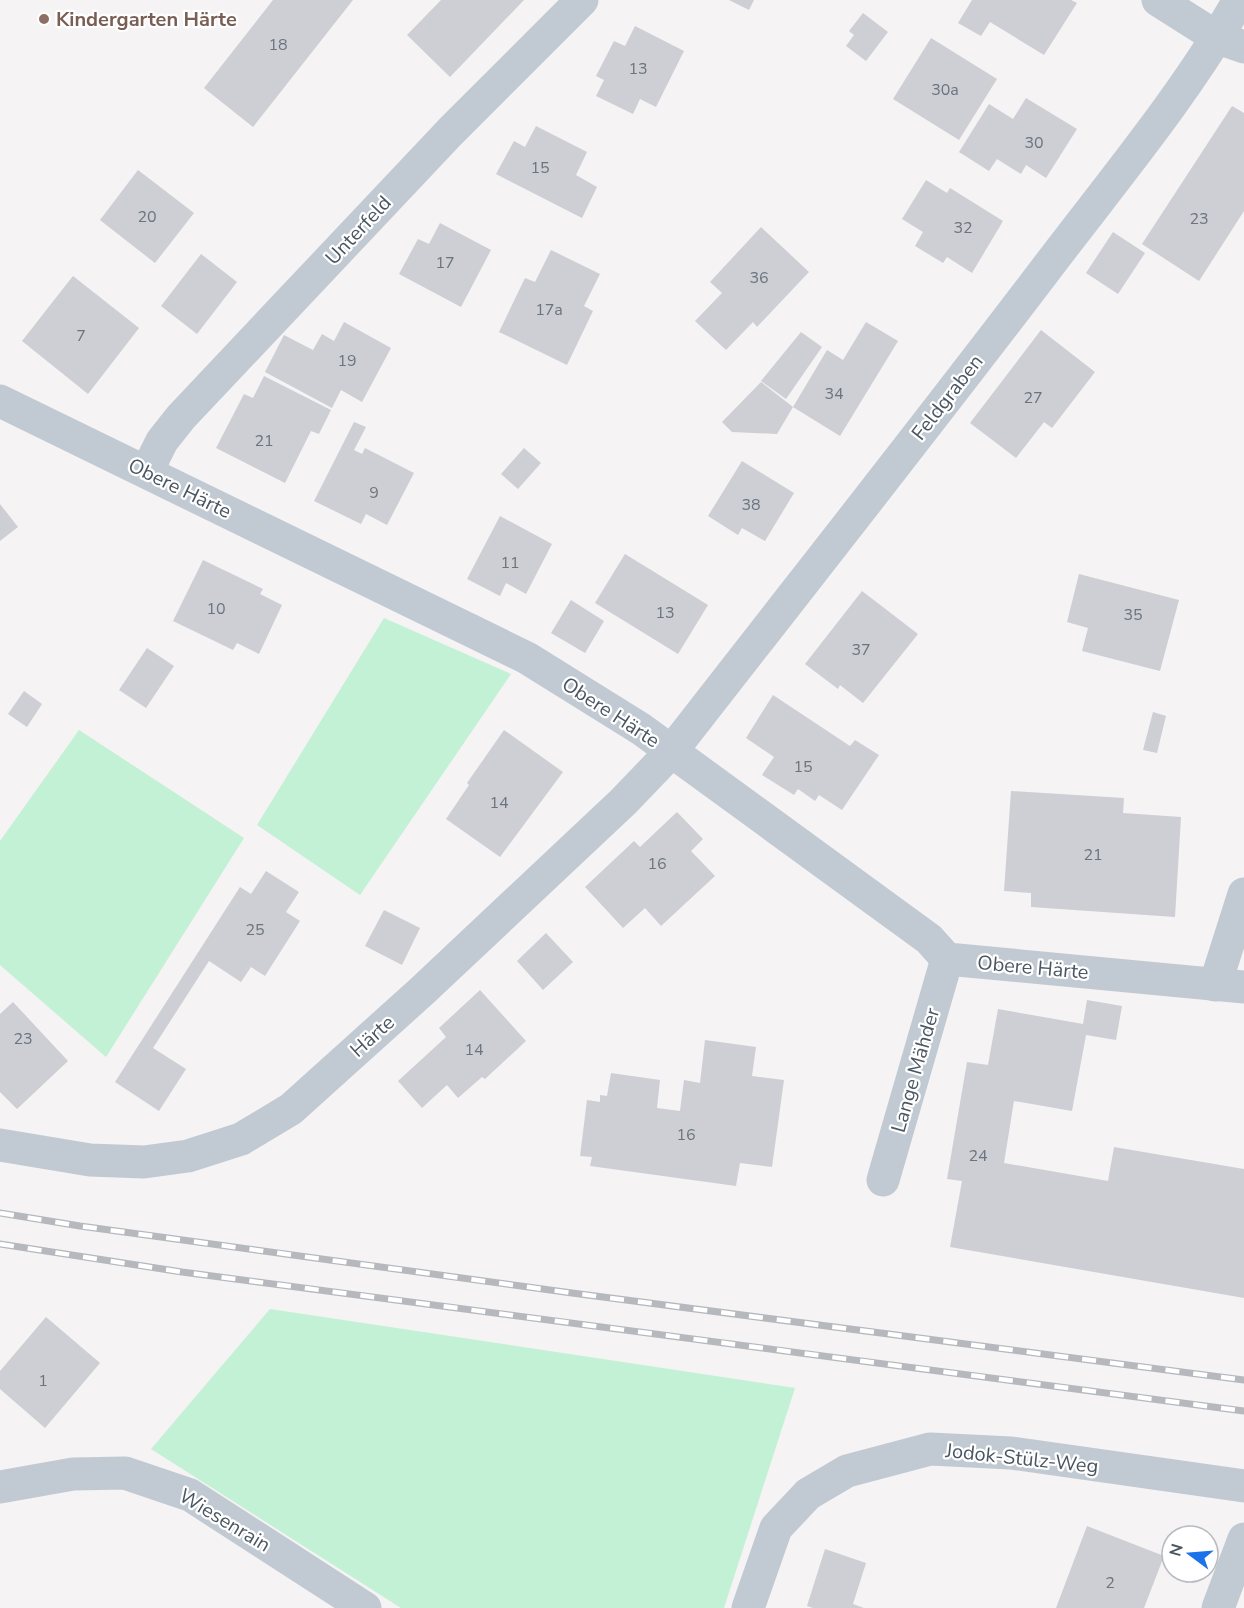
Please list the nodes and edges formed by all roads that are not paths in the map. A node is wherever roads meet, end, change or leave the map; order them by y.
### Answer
1 (582, 0) edge
2 (1158, 0) edge
3 (1239, 0) edge
4 (1231, 42) edge
5 (0, 401) edge
6 (147, 471) junction
7 (671, 752) junction
8 (1244, 894) edge
9 (948, 959) junction
10 (1229, 986) edge
11 (0, 1145) edge
12 (883, 1180) dead end
13 (1244, 1486) edge
14 (0, 1487) edge
15 (1244, 1539) edge
16 (365, 1608) edge
17 (748, 1608) edge
18 (1218, 1608) edge

1 - 6 street, Unterfeld
2 - 4 street
3 - 4 street, Feldgraben
4 - 7 street, Feldgraben
5 - 6 street, Obere Härte
6 - 7 street, Obere Härte
7 - 9 street, Obere Härte
7 - 11 street, Härte
8 - 10 street, Obere Härte
9 - 10 street, Obere Härte
9 - 12 street, Lange Mähder
13 - 17 street, Jodok-Stülz-Weg
14 - 16 street, Wiesenrain
15 - 18 street

